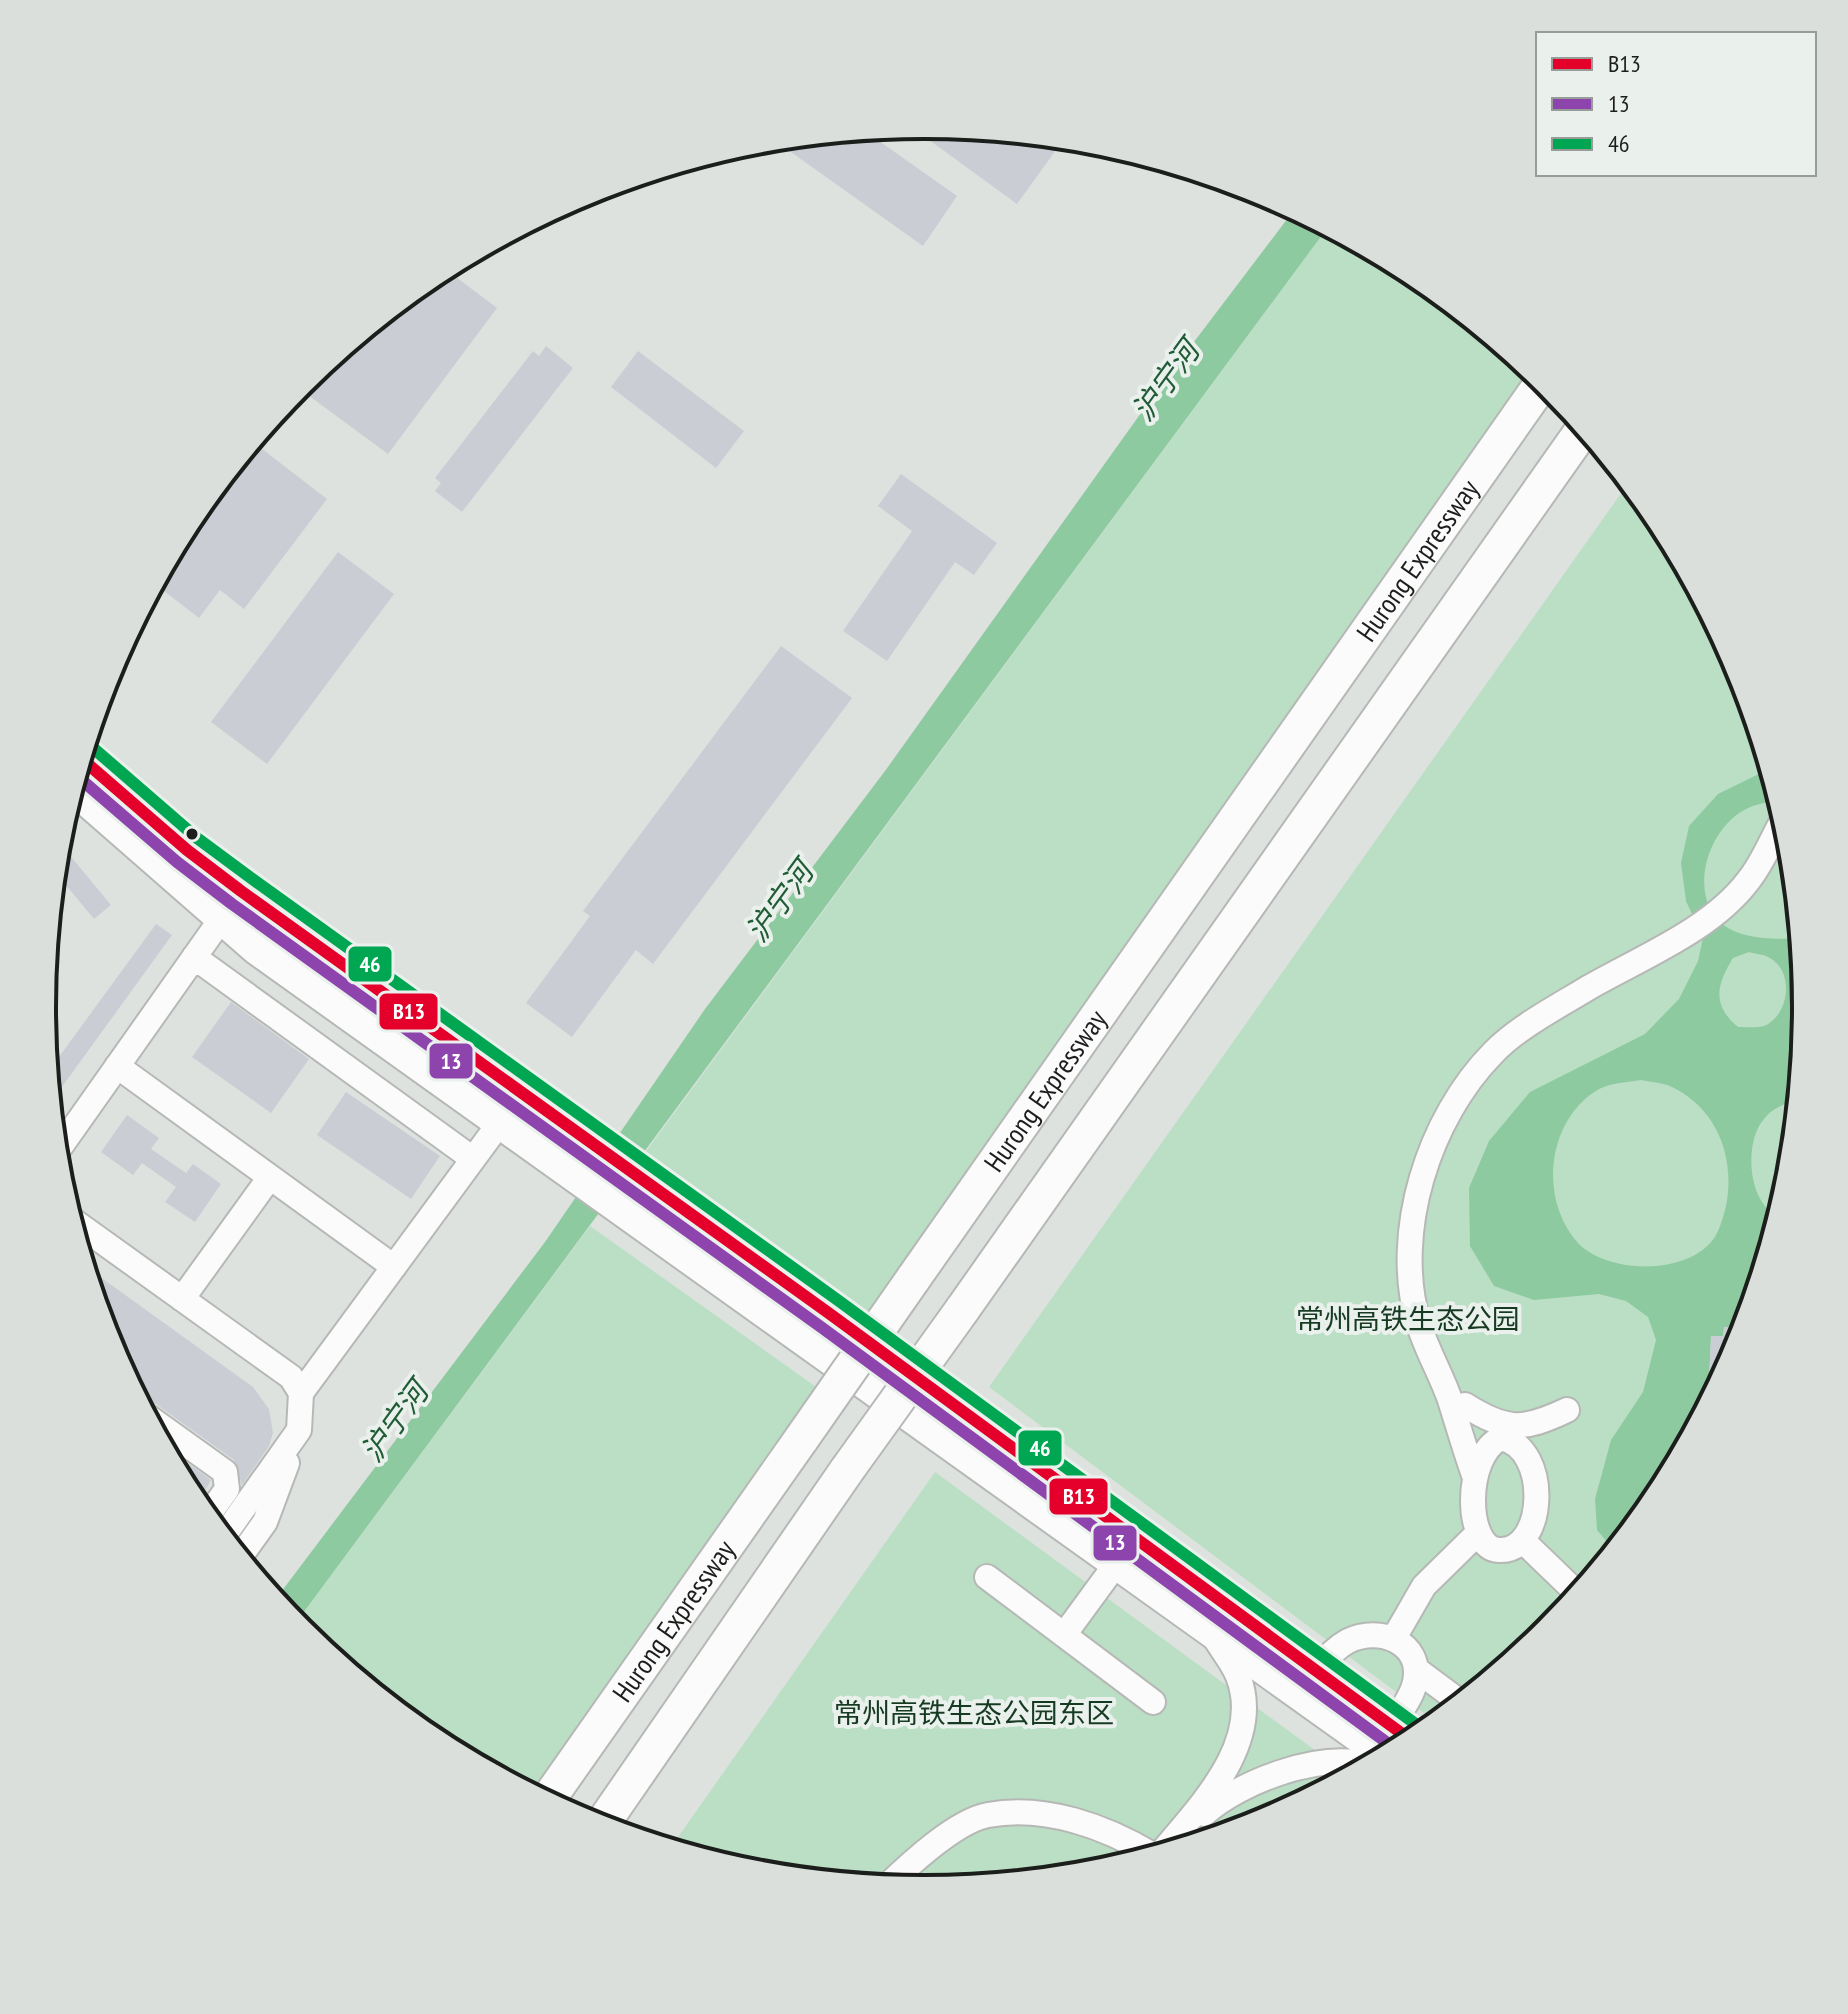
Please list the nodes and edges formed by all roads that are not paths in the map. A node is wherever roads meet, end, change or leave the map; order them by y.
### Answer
1 (1536, 391) edge
2 (1578, 436) edge
3 (91, 766) edge
4 (82, 798) edge
5 (1774, 835) edge
6 (241, 891) junction
7 (221, 919) junction
8 (194, 957) junction
9 (117, 1066) junction
10 (521, 1094) junction
11 (499, 1124) junction
12 (66, 1138) edge
13 (473, 1159) junction
14 (270, 1177) junction
15 (85, 1229) edge
16 (394, 1267) junction
17 (182, 1299) junction
18 (1442, 1381) junction
19 (301, 1393) junction
20 (299, 1430) junction
21 (1504, 1436) junction
22 (175, 1446) edge
23 (1533, 1467) junction
24 (1474, 1475) junction
25 (215, 1506) edge
26 (230, 1528) edge
27 (1478, 1533) junction
28 (1523, 1541) junction
29 (246, 1549) edge
30 (1116, 1564) junction
31 (987, 1577) dead end
32 (1570, 1586) edge
33 (1212, 1633) junction
34 (1064, 1635) junction
35 (1394, 1638) junction
36 (1316, 1670) junction
37 (1417, 1670) junction
38 (1452, 1696) edge
39 (1153, 1702) dead end
40 (1402, 1732) edge
41 (1400, 1733) edge
42 (1375, 1749) edge
43 (1355, 1761) edge
44 (554, 1791) edge
45 (608, 1815) edge
46 (1181, 1836) edge
47 (1174, 1838) edge
48 (1140, 1847) edge
49 (899, 1874) edge

1 - 44 highway, Hurong Expressway, bridge
2 - 45 highway, Hurong Expressway, bridge
3 - 6 main road
4 - 7 main road
5 - 18 lane
6 - 7 lane
6 - 10 main road
7 - 8 lane
7 - 11 main road
8 - 9 lane
8 - 13 lane
9 - 12 lane
9 - 14 lane
10 - 11 lane
10 - 36 main road
11 - 13 lane
11 - 30 main road
13 - 16 lane
14 - 16 lane
14 - 17 lane
15 - 17 lane
16 - 19 lane
17 - 19 lane
18 - 21 lane
18 - 24 lane
19 - 20 lane
20 - 26 lane
20 - 29 lane
21 - 23 lane
21 - 23 lane
21 - 24 lane
22 - 25 lane
23 - 28 lane
24 - 27 lane
27 - 28 lane
27 - 35 lane
28 - 32 lane
30 - 33 main road
30 - 34 lane
31 - 34 lane
33 - 42 main road
33 - 47 lane
34 - 39 lane
35 - 36 lane
35 - 37 lane
36 - 41 main road
37 - 38 lane
37 - 40 lane
43 - 46 lane
48 - 49 lane

